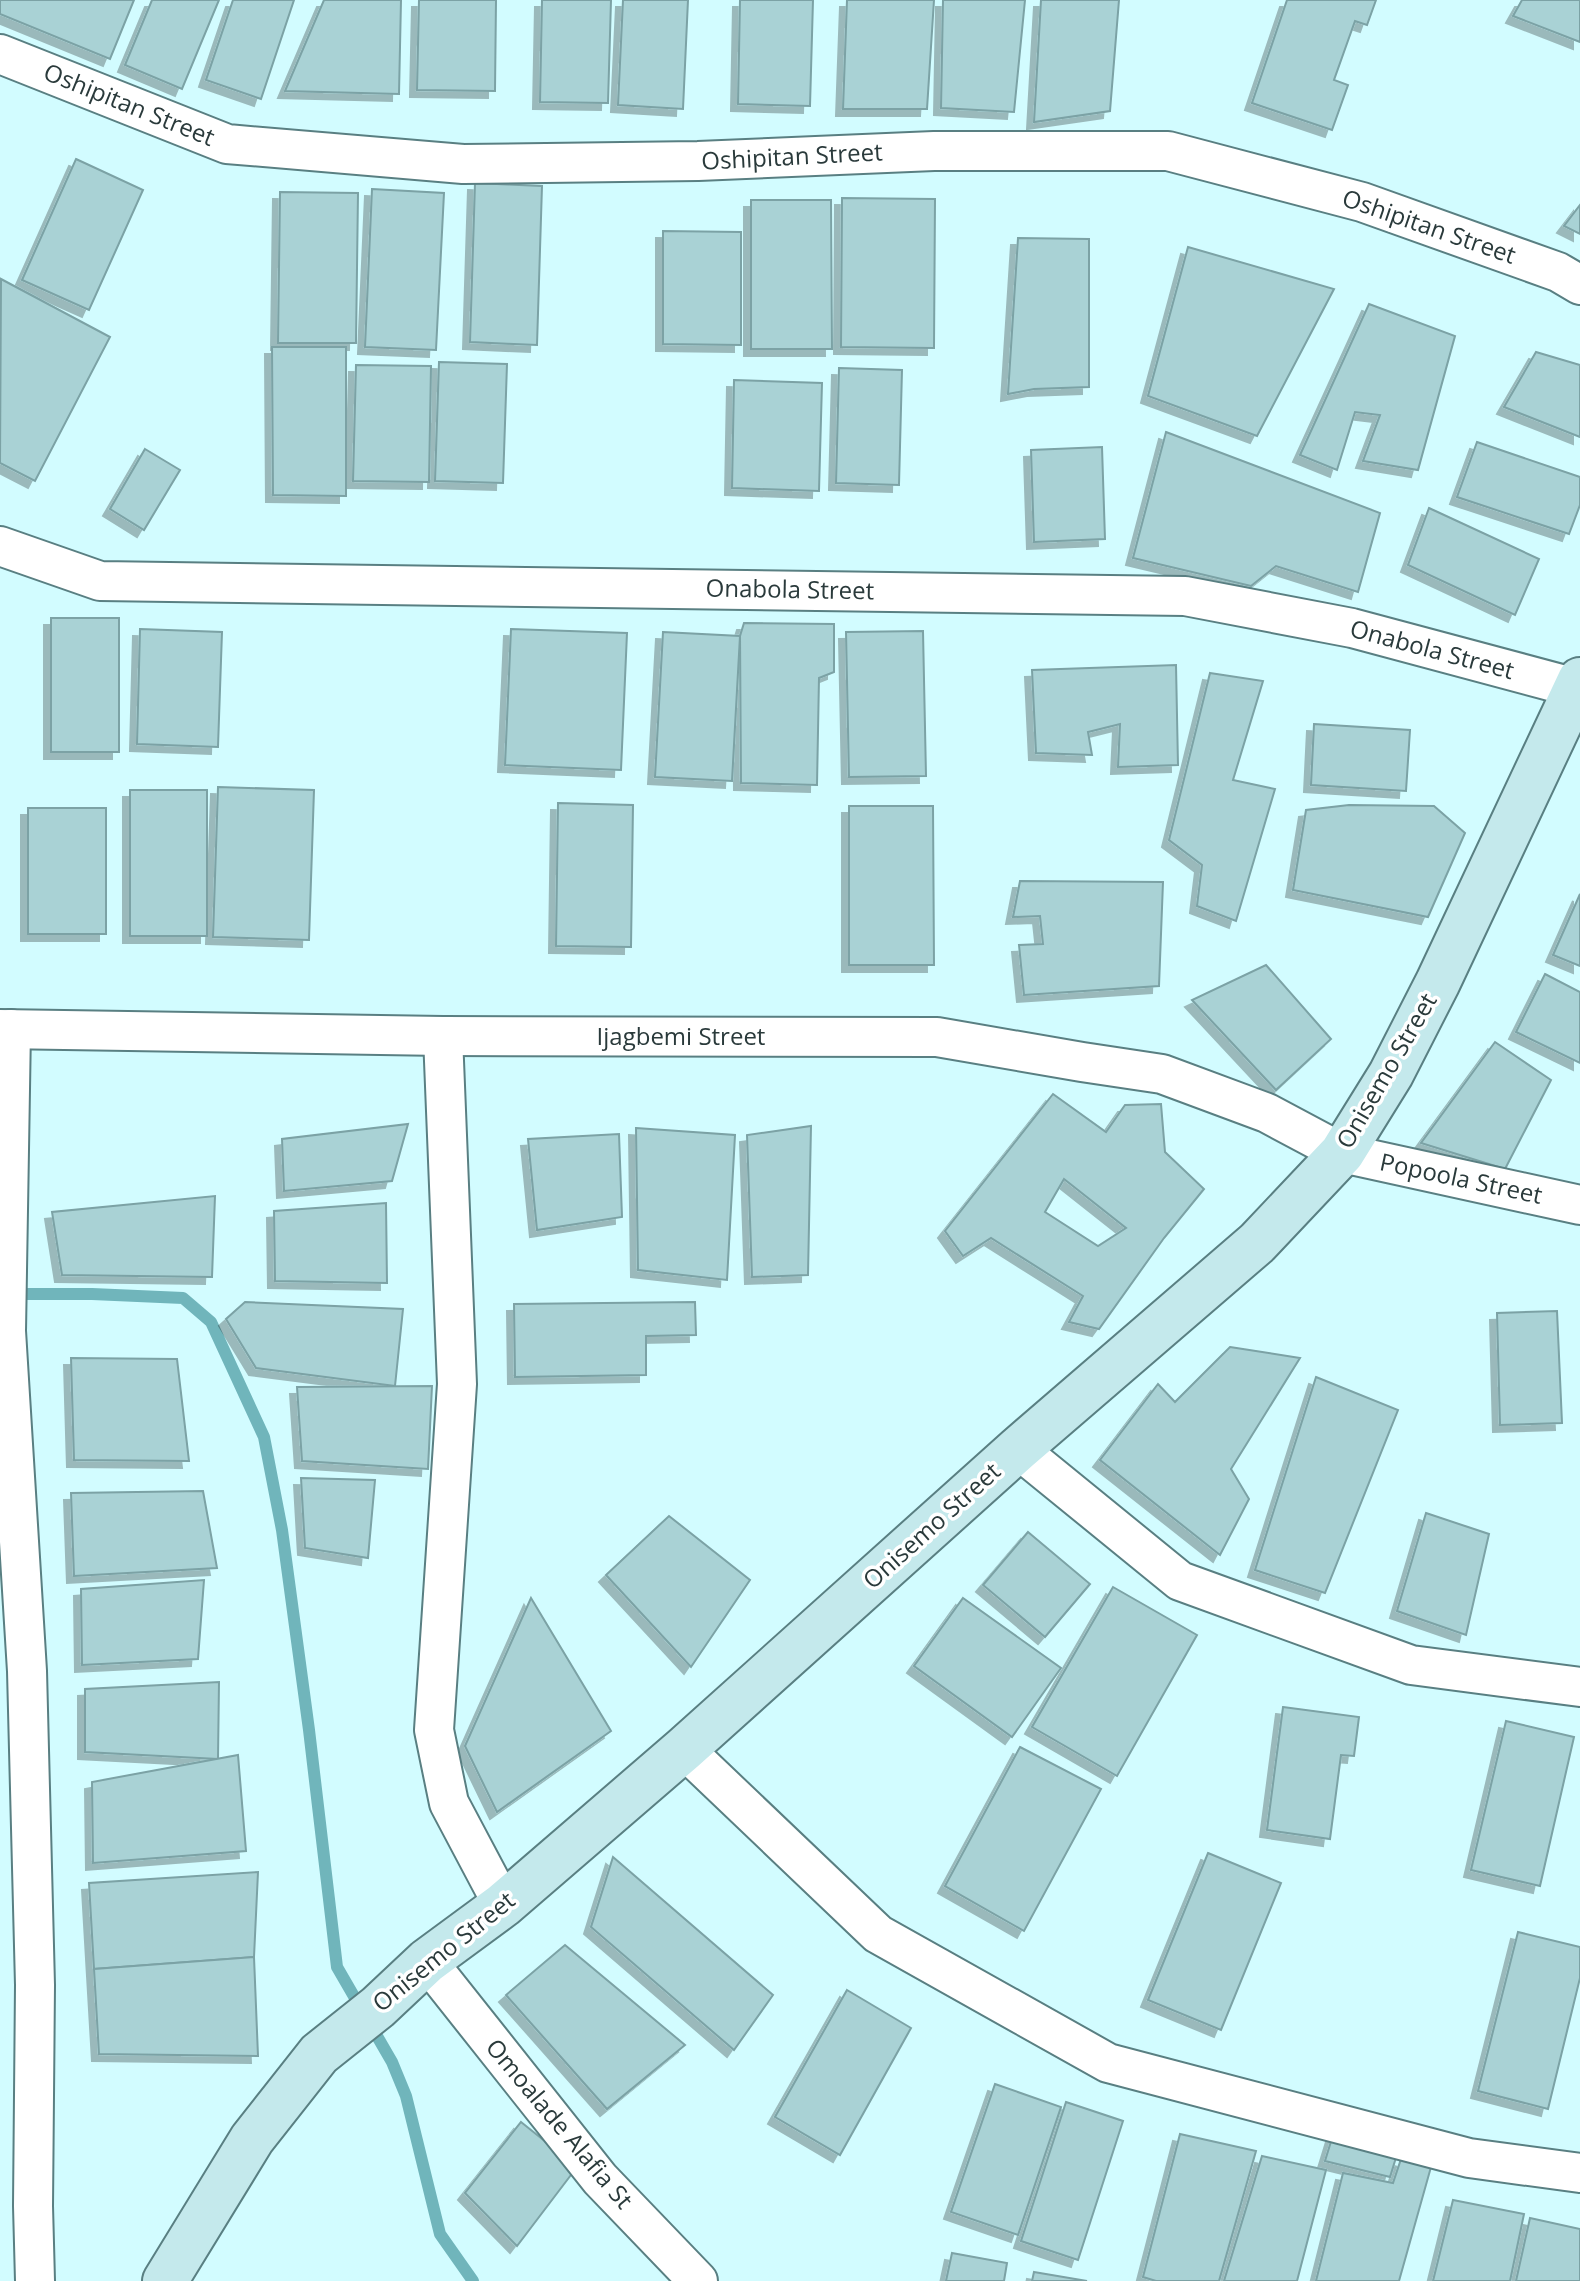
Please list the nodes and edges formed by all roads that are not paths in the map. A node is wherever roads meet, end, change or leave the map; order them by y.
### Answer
1 (0, 54) edge
2 (1580, 285) edge
3 (0, 546) edge
4 (1578, 684) edge
5 (5, 1029) edge
6 (443, 1036) junction
7 (1342, 1153) junction
8 (1580, 1205) edge
9 (1018, 1449) junction
10 (1580, 1687) edge
11 (684, 1749) junction
12 (503, 1905) junction
13 (427, 1961) junction
14 (1580, 2173) edge
15 (35, 2281) edge
16 (165, 2281) edge
17 (698, 2281) edge

1 - 2 street, Oshipitan Street
3 - 4 street, Onabola Street
4 - 7 street, Onisemo Street
5 - 6 street, Ijagbemi Street
5 - 15 street
6 - 7 street, Ijagbemi Street
6 - 12 street
7 - 8 street, Popoola Street
7 - 9 street, Onisemo Street
9 - 10 street
9 - 11 street, Onisemo Street
11 - 12 street, Onisemo Street
11 - 14 street
12 - 13 street, Onisemo Street
13 - 16 street, Onisemo Street
13 - 17 street, Omoalade Alafia St

